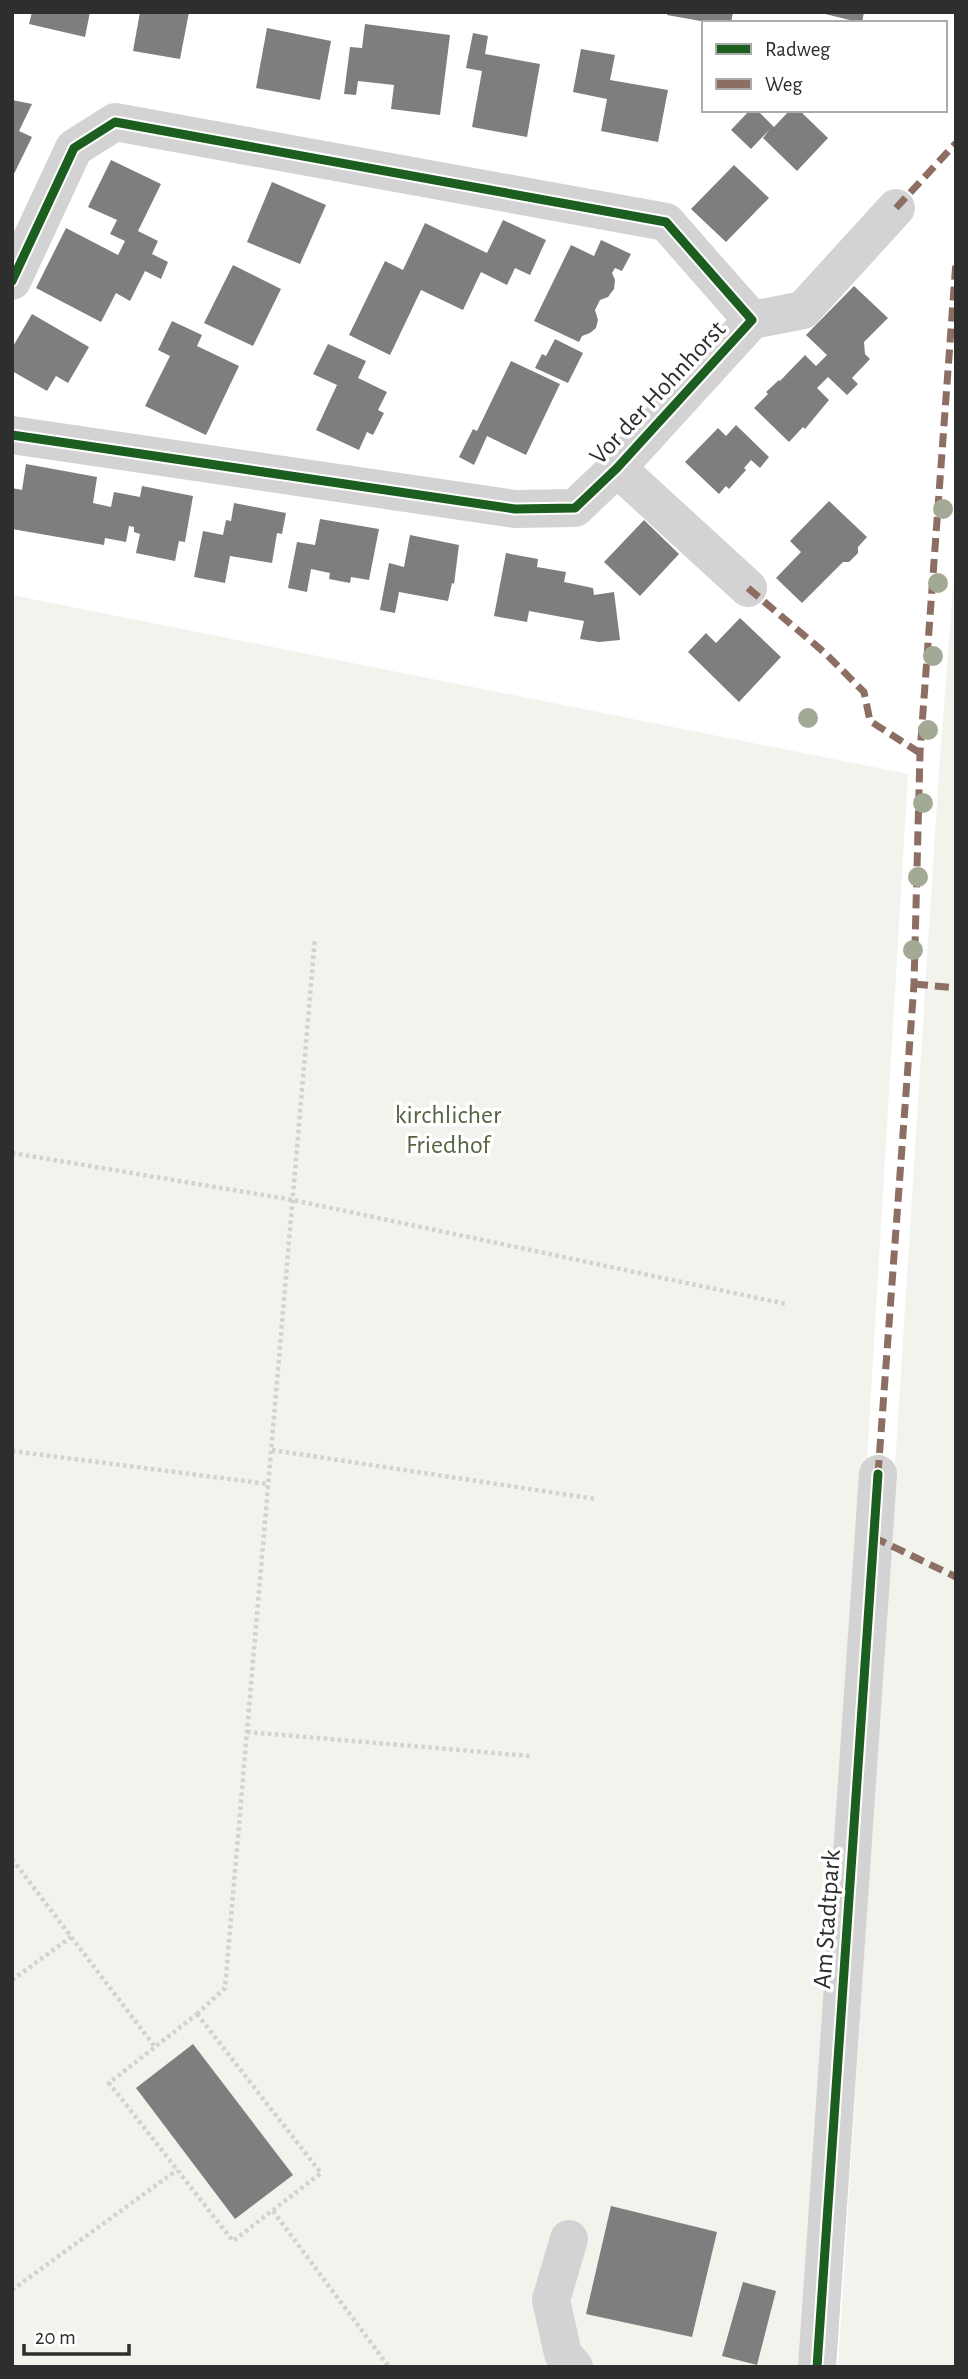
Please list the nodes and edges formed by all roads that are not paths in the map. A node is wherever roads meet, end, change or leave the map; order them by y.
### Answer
1 (896, 208) dead end
2 (12, 281) edge
3 (752, 320) junction
4 (12, 435) edge
5 (617, 468) junction
6 (748, 588) dead end
7 (878, 1474) dead end
8 (569, 2239) dead end
9 (574, 2367) edge
10 (817, 2367) edge

1 - 3 street, Vor der Hohnhorst
2 - 3 street, Vor der Hohnhorst
3 - 5 street, Vor der Hohnhorst
4 - 5 street, Vor der Hohnhorst
5 - 6 street, Vor der Hohnhorst
7 - 10 street, Am Stadtpark
8 - 9 street

